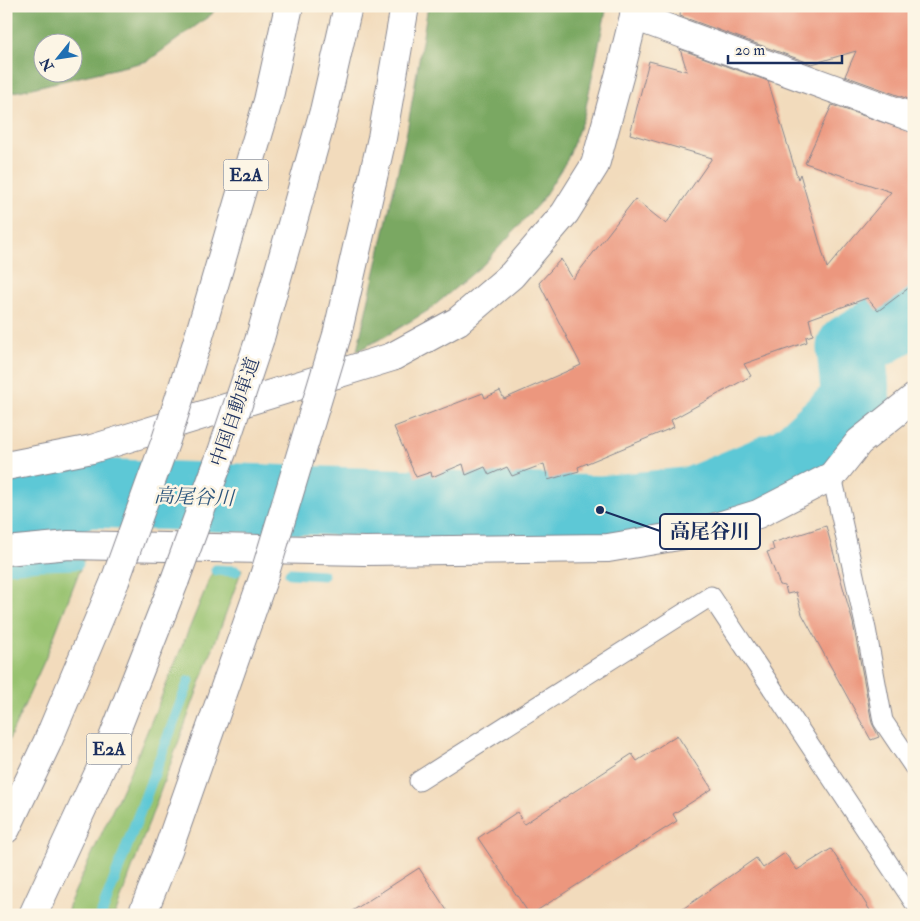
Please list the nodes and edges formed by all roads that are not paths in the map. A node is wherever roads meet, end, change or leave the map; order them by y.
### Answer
1 (289, 6) edge
2 (348, 6) edge
3 (405, 6) edge
4 (634, 11) edge
5 (914, 118) edge
6 (914, 398) edge
7 (6, 466) edge
8 (832, 476) junction
9 (6, 551) edge
10 (914, 767) edge
11 (419, 781) dead end
12 (6, 828) edge
13 (914, 902) edge
14 (33, 915) edge
15 (142, 915) edge

1 - 12 main road, E2A, bridge
2 - 14 main road, 中国自動車道 / E2A, bridge
3 - 15 main road, bridge
4 - 5 main road
4 - 7 main road
6 - 8 main road
8 - 9 main road
8 - 10 lane
11 - 13 lane

